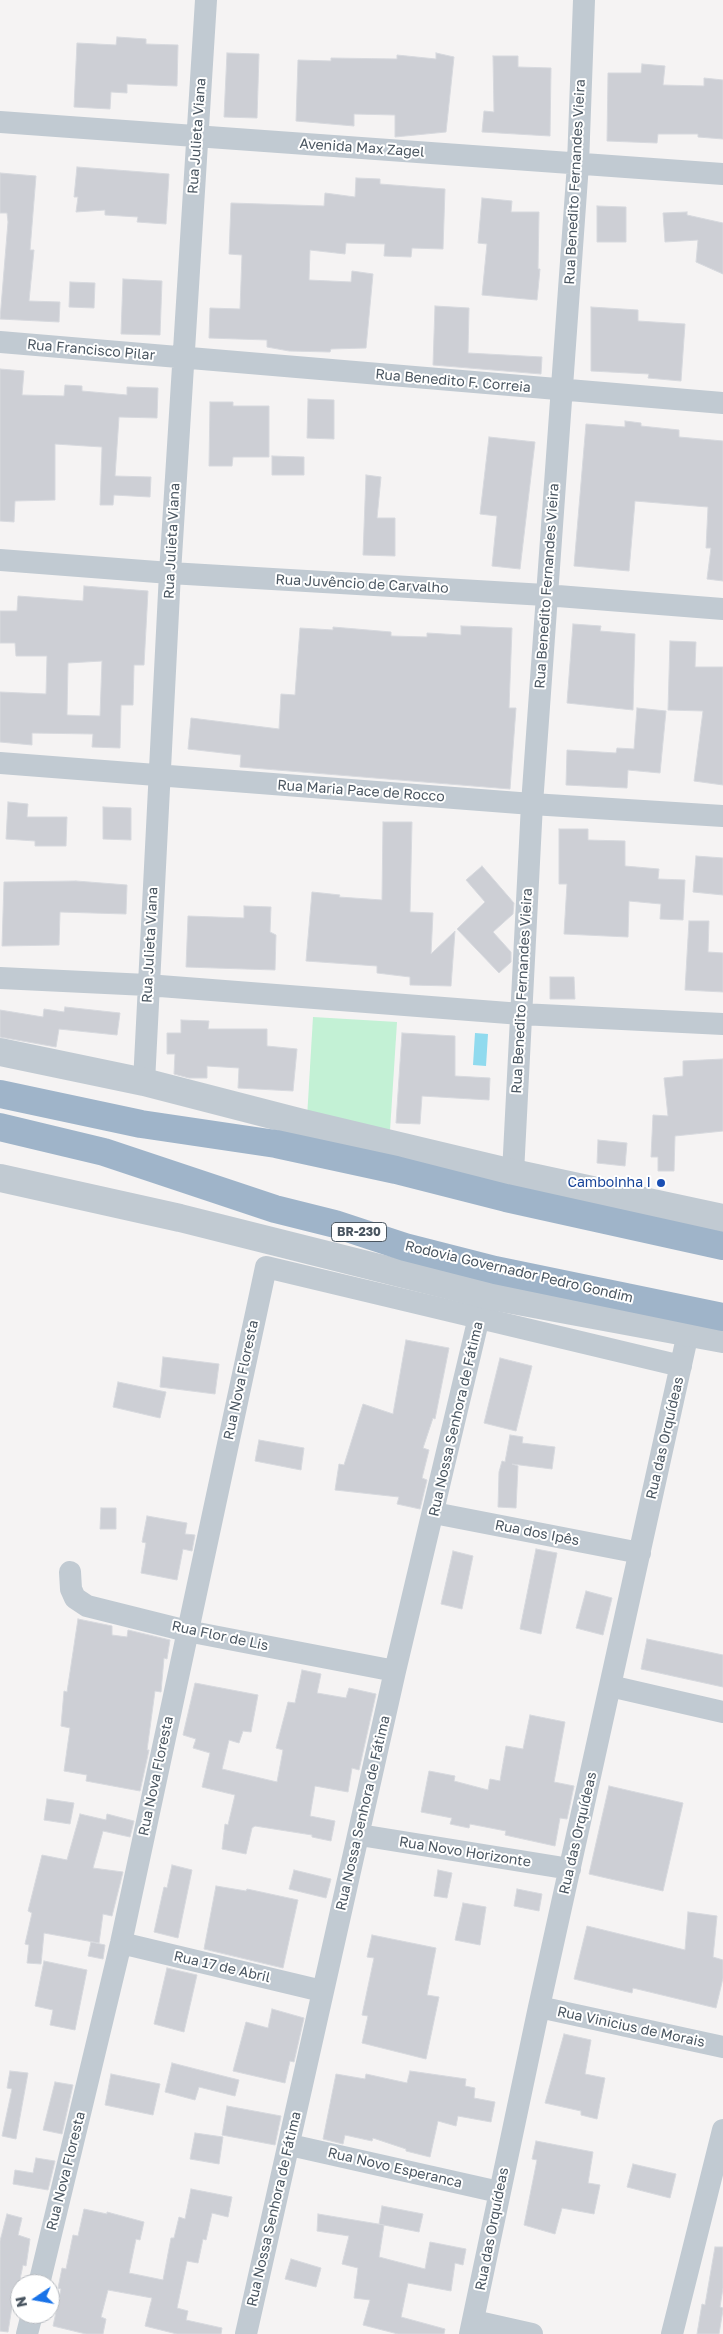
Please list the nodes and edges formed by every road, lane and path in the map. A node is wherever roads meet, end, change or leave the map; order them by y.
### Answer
1 (206, 0) edge
2 (584, 0) edge
3 (0, 122) edge
4 (197, 136) junction
5 (578, 164) junction
6 (723, 174) edge
7 (0, 342) edge
8 (183, 358) junction
9 (561, 390) junction
10 (723, 403) edge
11 (0, 560) edge
12 (170, 573) junction
13 (545, 595) junction
14 (723, 610) edge
15 (0, 763) edge
16 (159, 776) junction
17 (532, 804) junction
18 (723, 816) edge
19 (0, 978) edge
20 (147, 985) junction
21 (521, 1014) junction
22 (723, 1024) edge
23 (0, 1052) edge
24 (144, 1082) junction
25 (0, 1094) edge
26 (0, 1127) edge
27 (513, 1173) junction
28 (0, 1178) edge
29 (723, 1218) edge
30 (723, 1246) edge
31 (485, 1307) junction
32 (723, 1317) edge
33 (688, 1333) junction
34 (723, 1339) edge
35 (681, 1366) junction
36 (434, 1514) junction
37 (640, 1552) junction
38 (70, 1572) dead end
39 (187, 1631) junction
40 (395, 1671) junction
41 (610, 1686) junction
42 (723, 1712) edge
43 (360, 1835) junction
44 (570, 1869) junction
45 (121, 1943) junction
46 (322, 1991) junction
47 (539, 2007) junction
48 (723, 2047) edge
49 (723, 2130) edge
50 (290, 2145) junction
51 (499, 2192) junction
52 (41, 2274) edge
53 (472, 2328) edge
54 (246, 2334) edge
55 (532, 2334) edge
56 (672, 2334) edge

1 - 4 street, Rua Julieta Viana
2 - 5 street, Rua Benedito Fernandes Vieira
3 - 4 street, Avenida Max Zagel
4 - 5 street, Avenida Max Zagel
4 - 8 street, Rua Julieta Viana
5 - 6 street, Avenida Max Zagel
5 - 9 street, Rua Benedito Fernandes Vieira
7 - 8 street, Rua Francisco Pilar
8 - 9 street, Rua Benedito F. Correia
8 - 12 street, Rua Julieta Viana
9 - 10 street, Rua Benedito F. Correia
9 - 13 street, Rua Benedito Fernandes Vieira
11 - 12 street, Rua Juvêncio de Carvalho
12 - 13 street, Rua Juvêncio de Carvalho
12 - 16 street, Rua Julieta Viana
13 - 14 street, Rua Juvêncio de Carvalho
13 - 17 street, Rua Benedito Fernandes Vieira
15 - 16 street, Rua Maria Pace de Rocco
16 - 17 street, Rua Maria Pace de Rocco
16 - 20 street, Rua Julieta Viana
17 - 18 street, Rua Maria Pace de Rocco
17 - 21 street, Rua Benedito Fernandes Vieira
19 - 20 street
20 - 21 street
20 - 24 street, Rua Julieta Viana
21 - 22 street
21 - 27 street, Rua Benedito Fernandes Vieira
23 - 24 street
24 - 27 street
25 - 30 highway
26 - 32 highway, Rodovia Governador Pedro Gondim / BR-230
27 - 29 street
28 - 31 street
31 - 33 street
31 - 35 street
31 - 36 street, Rua Nossa Senhora de Fátima
31 - 39 street, Rua Nova Floresta
33 - 34 street
33 - 35 street, Rua das Orquídeas
35 - 37 street, Rua das Orquídeas
36 - 37 street, Rua dos Ipês
36 - 40 street, Rua Nossa Senhora de Fátima
37 - 41 street, Rua das Orquídeas
38 - 39 street, Rua Flor de Lis
39 - 40 street, Rua Flor de Lis
39 - 45 street, Rua Nova Floresta
40 - 43 street, Rua Nossa Senhora de Fátima
41 - 42 street
41 - 44 street, Rua das Orquídeas
43 - 44 street, Rua Novo Horizonte
43 - 46 street, Rua Nossa Senhora de Fátima
44 - 47 street, Rua das Orquídeas
45 - 46 street, Rua 17 de Abril
45 - 52 street, Rua Nova Floresta
46 - 50 street, Rua Nossa Senhora de Fátima
47 - 48 street, Rua Vinicius de Morais
47 - 51 street, Rua das Orquídeas
49 - 56 street
50 - 51 street, Rua Novo Esperanca
50 - 54 street, Rua Nossa Senhora de Fátima
51 - 53 street, Rua das Orquídeas
53 - 55 street

